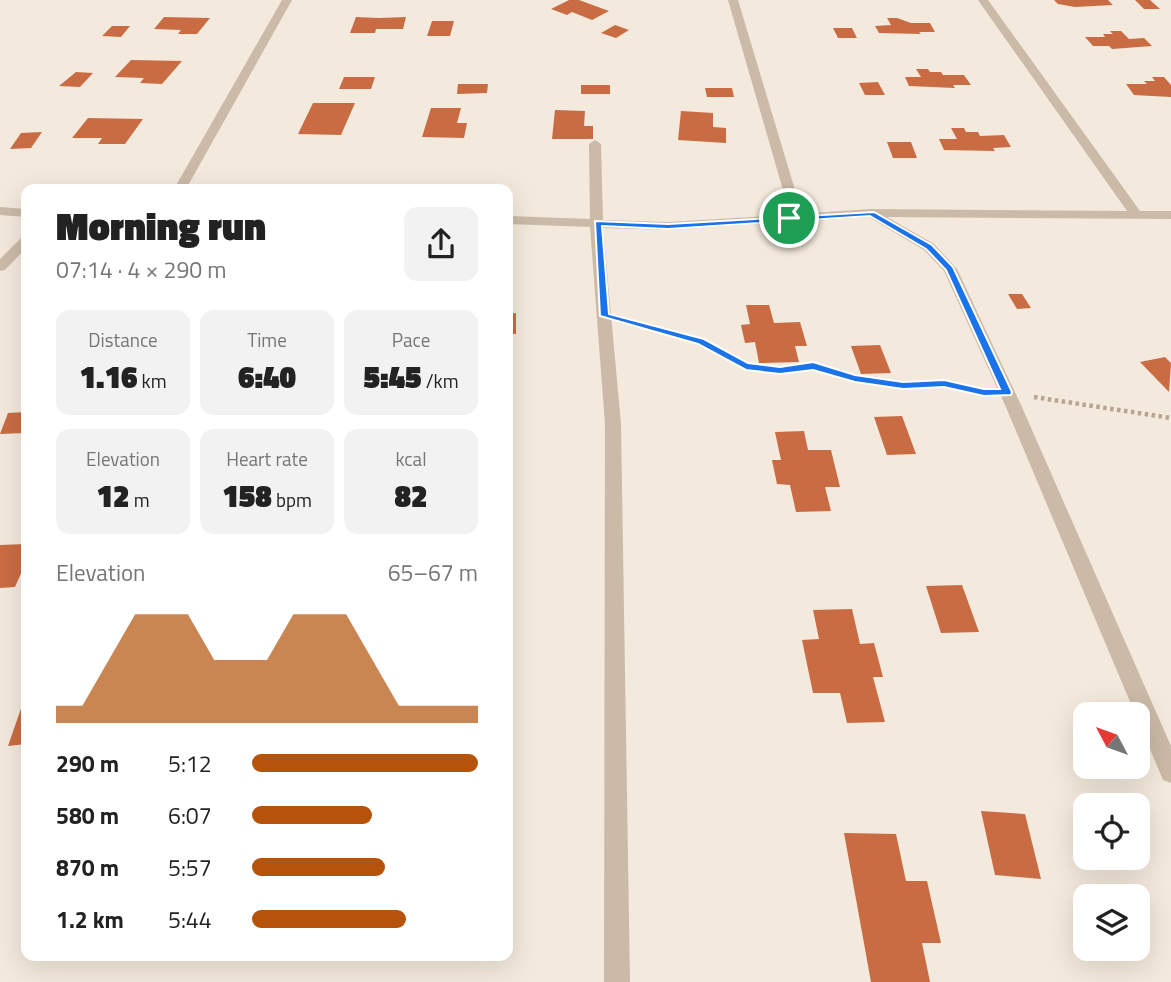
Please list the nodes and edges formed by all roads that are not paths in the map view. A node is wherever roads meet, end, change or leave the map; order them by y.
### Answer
1 (287, 0) edge
2 (733, 0) edge
3 (983, 0) edge
4 (595, 144) dead end
5 (183, 184) edge
6 (0, 211) edge
7 (21, 213) edge
8 (871, 213) junction
9 (1135, 213) junction
10 (1171, 215) edge
11 (789, 218) junction
12 (513, 220) edge
13 (598, 223) junction
14 (21, 246) edge
15 (0, 267) edge
16 (1171, 772) edge
17 (617, 982) edge

1 - 5 street
2 - 11 street
3 - 9 street
4 - 13 street
6 - 7 street
8 - 9 street
8 - 11 street
8 - 16 street
9 - 10 street
11 - 13 street
12 - 13 street
13 - 17 street
14 - 15 street

